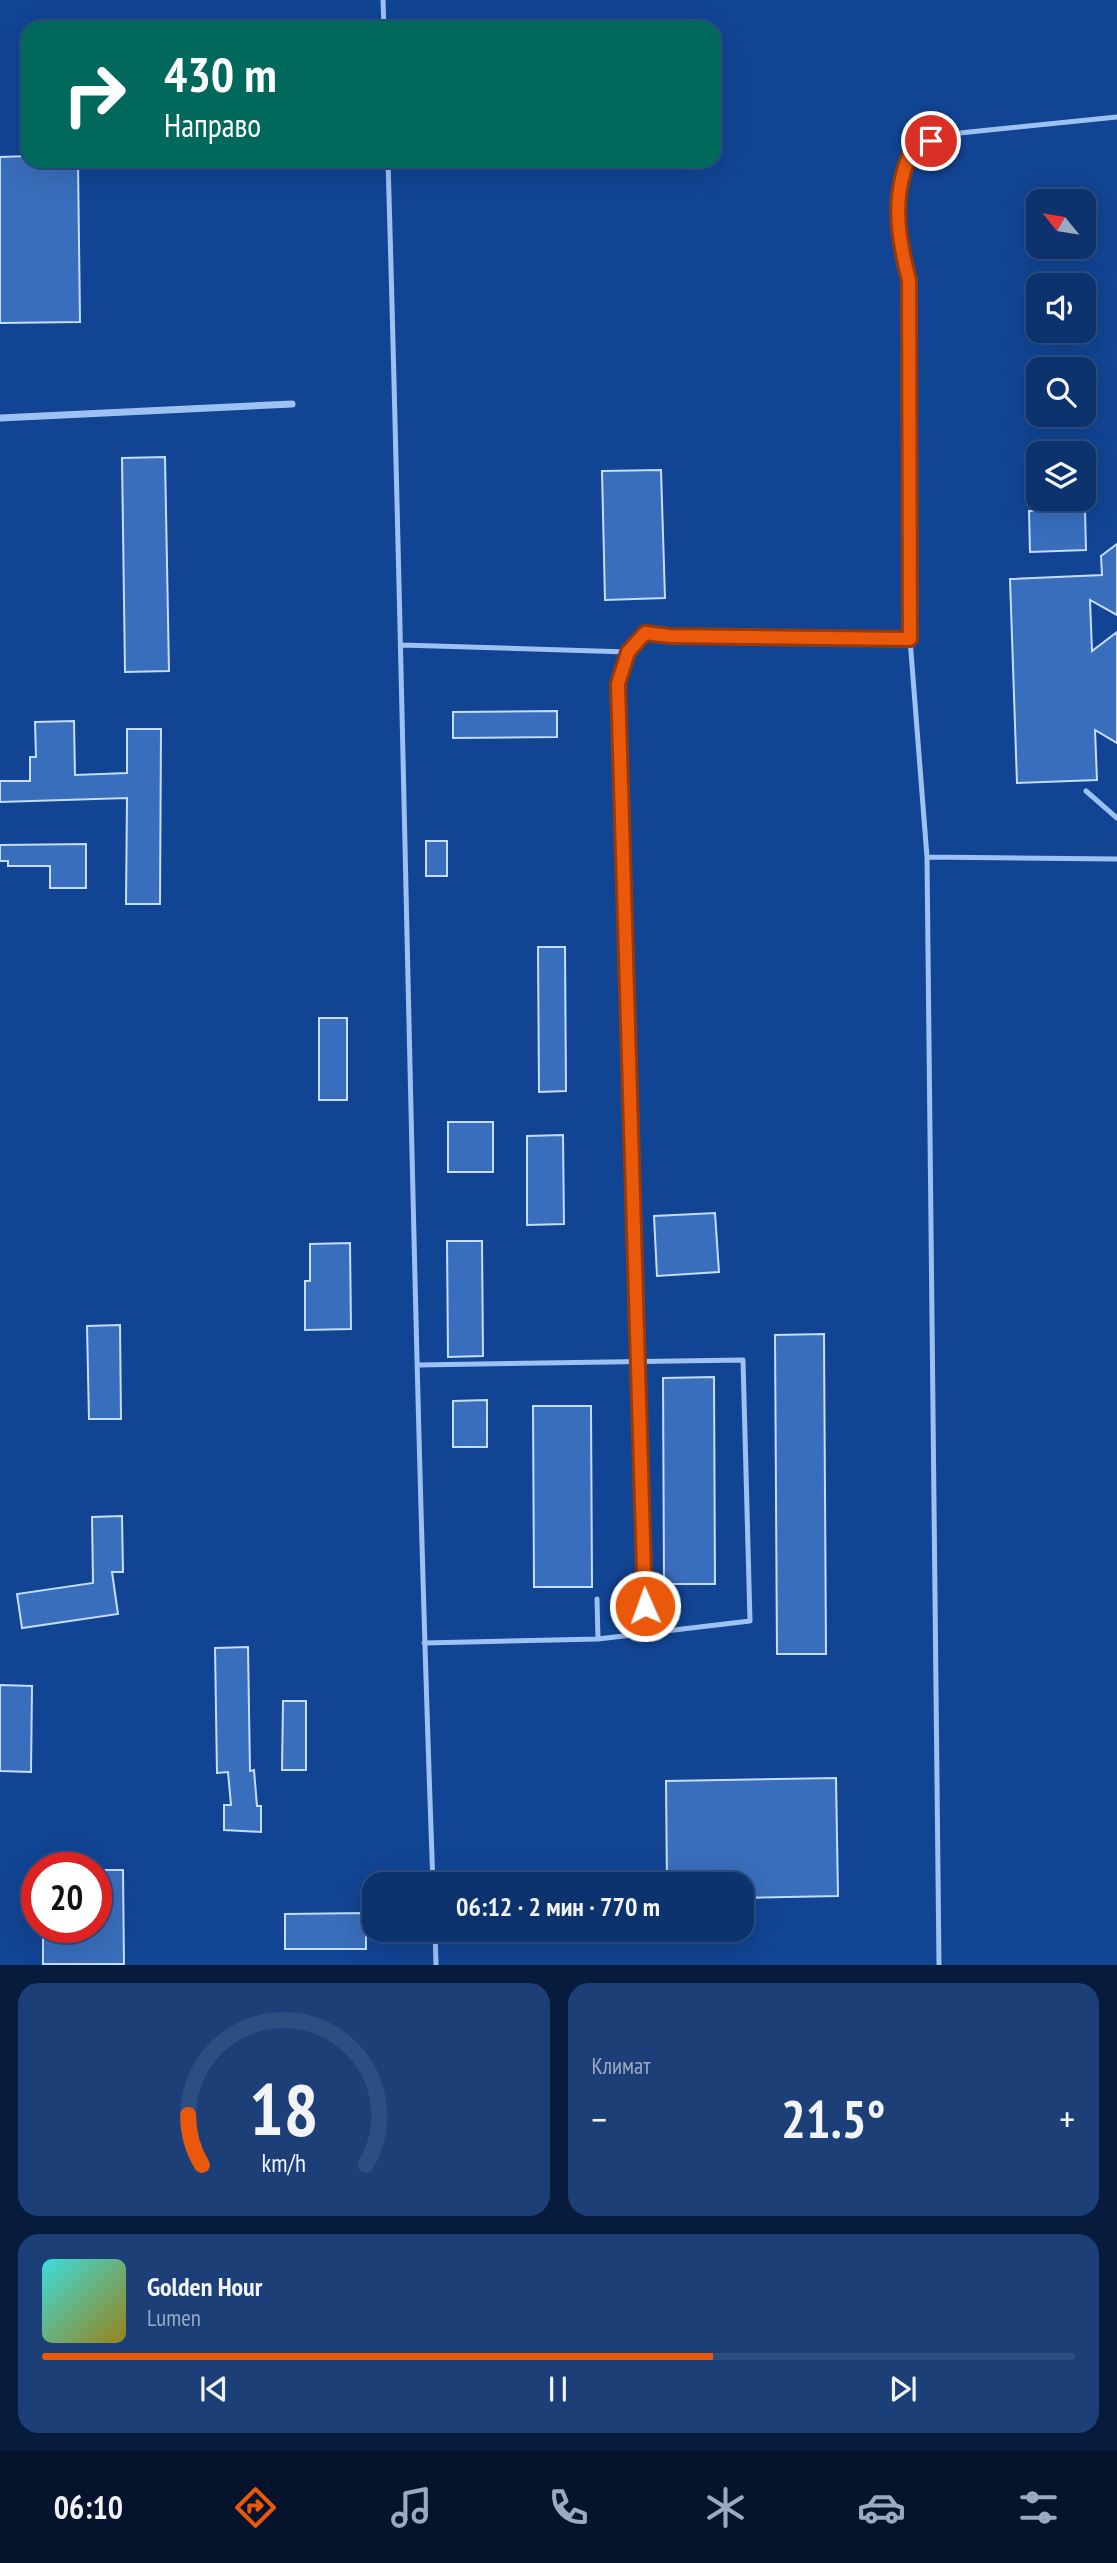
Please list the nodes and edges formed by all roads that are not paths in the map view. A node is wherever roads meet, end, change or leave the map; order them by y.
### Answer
1 (383, 0) edge
2 (383, 21) edge
3 (1117, 117) edge
4 (387, 168) edge
5 (292, 404) dead end
6 (0, 418) edge
7 (910, 639) junction
8 (402, 645) junction
9 (628, 652) junction
10 (1086, 791) dead end
11 (1117, 818) edge
12 (927, 857) junction
13 (1117, 859) edge
14 (638, 1362) junction
15 (418, 1366) junction
16 (597, 1599) dead end
17 (646, 1633) junction
18 (598, 1639) junction
19 (424, 1643) junction
20 (433, 1872) edge
21 (435, 1942) edge
22 (436, 1965) edge
23 (939, 1965) edge

1 - 2 lane
3 - 7 lane
4 - 8 lane
5 - 6 street
7 - 9 lane
7 - 12 lane
8 - 9 lane
8 - 15 lane
9 - 14 lane
10 - 11 lane
12 - 13 lane
12 - 23 lane
14 - 15 lane
14 - 17 lane
14 - 17 lane
15 - 19 lane
16 - 18 lane
17 - 18 lane
18 - 19 lane
19 - 20 lane
21 - 22 lane

